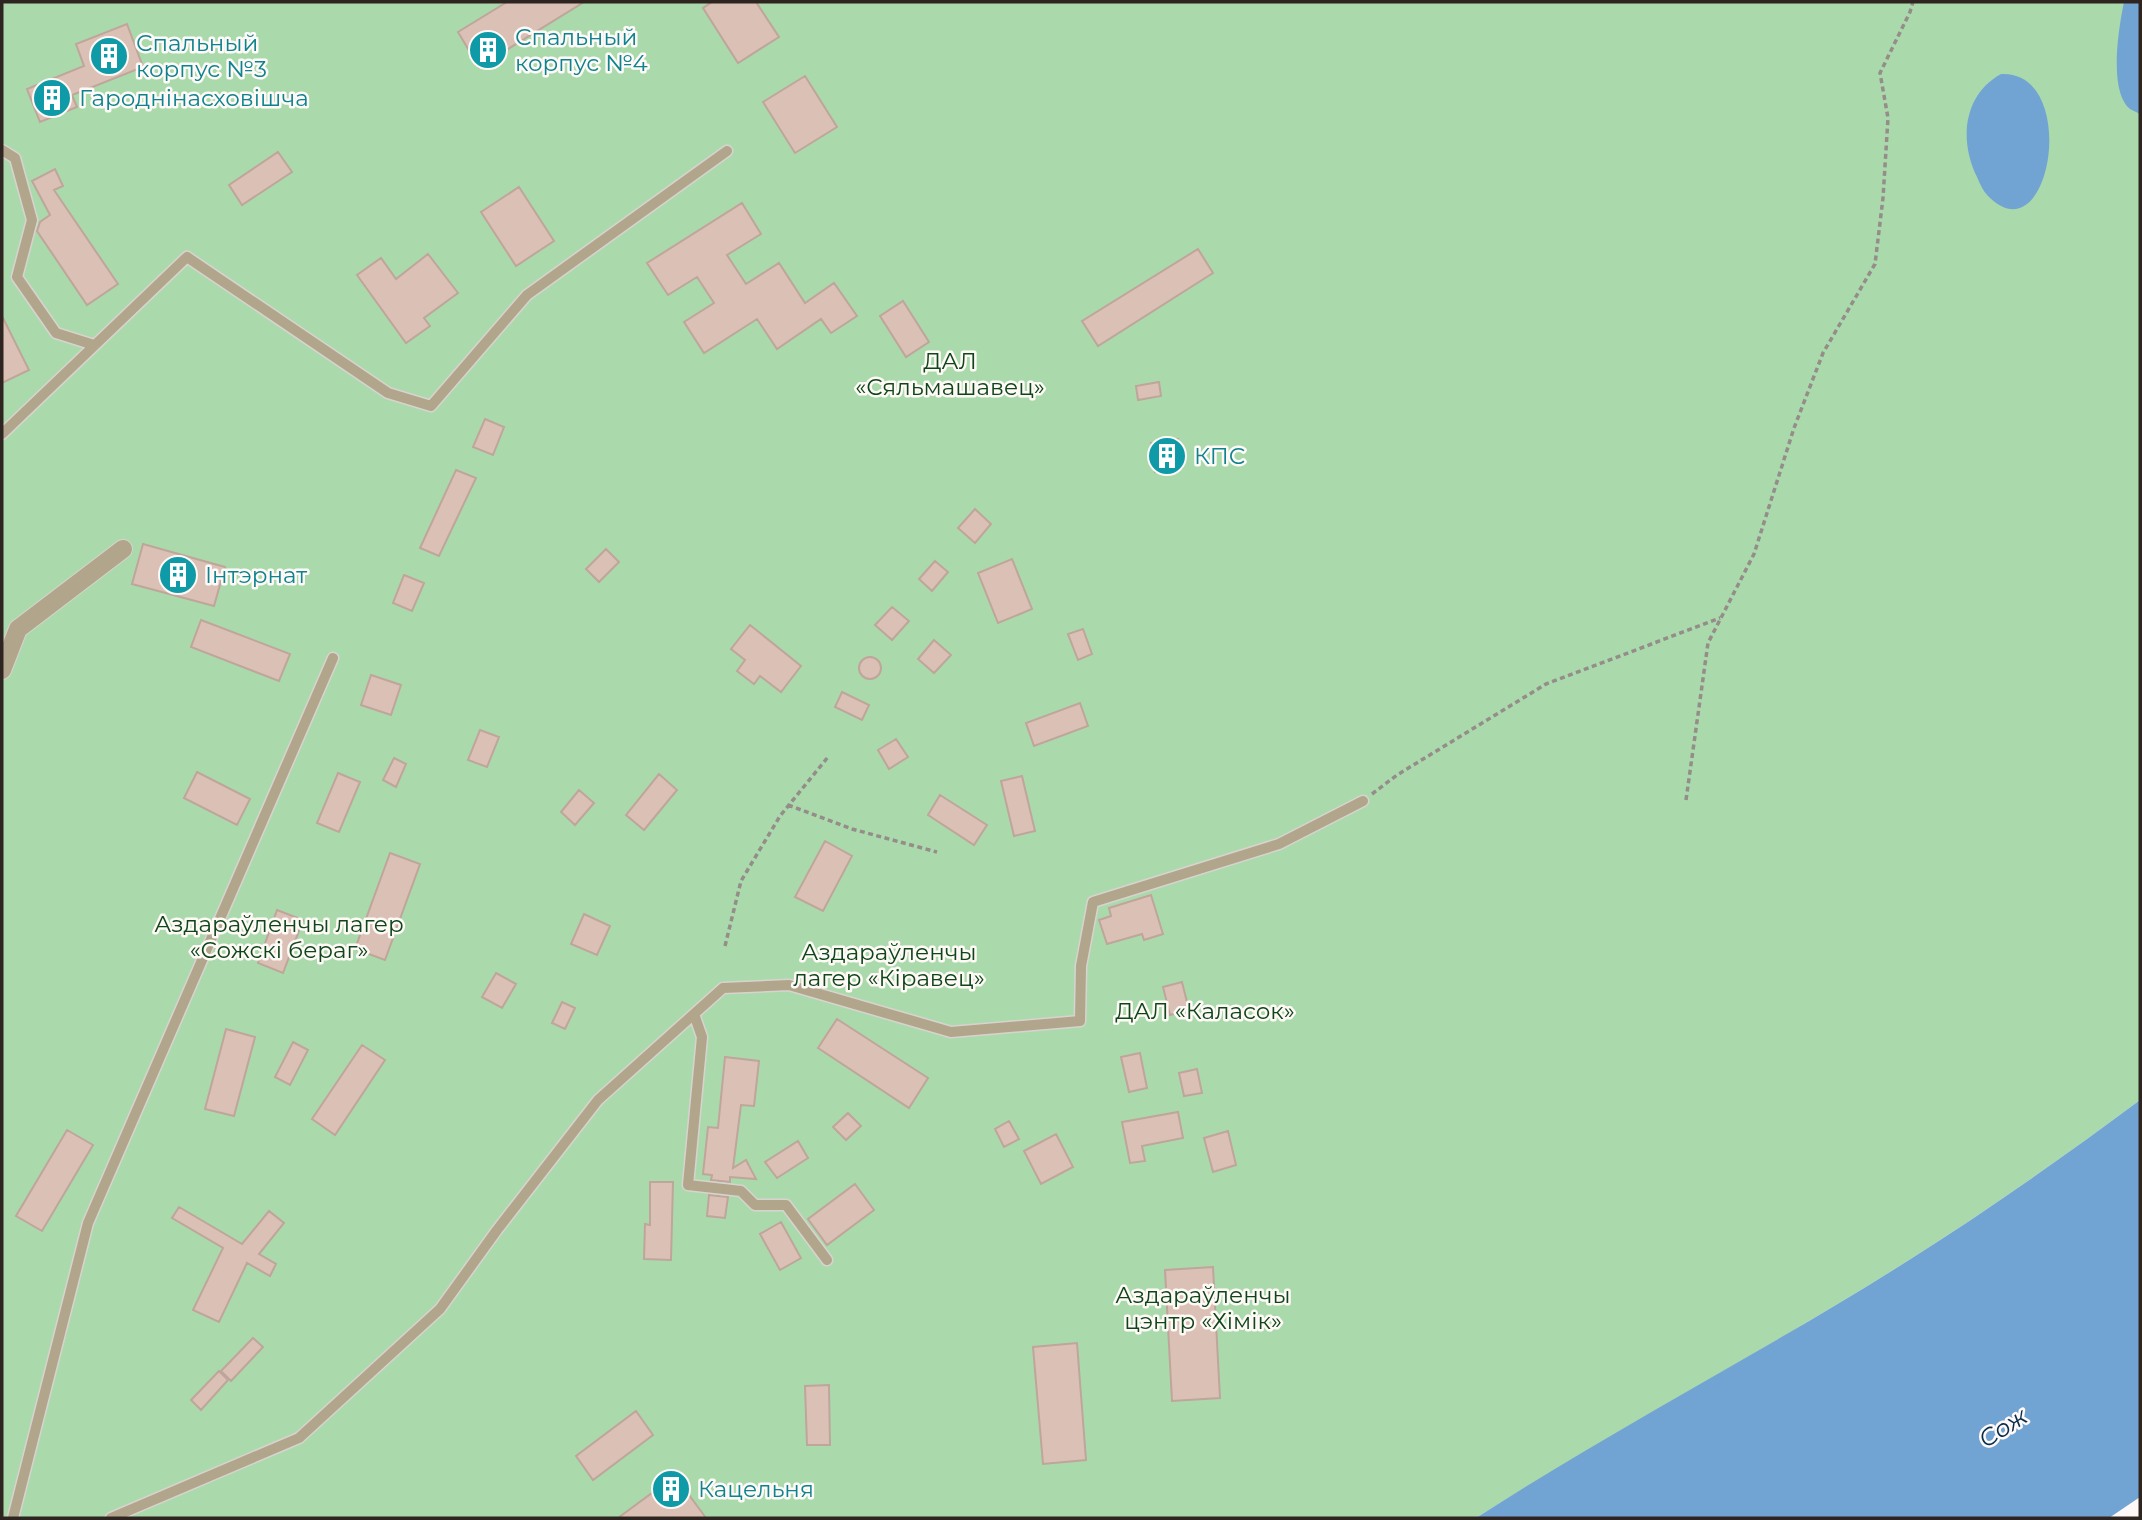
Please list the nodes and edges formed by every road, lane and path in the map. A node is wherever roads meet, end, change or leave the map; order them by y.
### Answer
1 (1913, 2) edge
2 (2, 150) edge
3 (727, 151) dead end
4 (94, 345) junction
5 (2, 434) edge
6 (122, 549) dead end
7 (1722, 617) junction
8 (333, 658) dead end
9 (2, 670) edge
10 (828, 757) dead end
11 (1686, 800) dead end
12 (1363, 801) joint
13 (788, 806) junction
14 (937, 852) dead end
15 (725, 946) dead end
16 (694, 1014) junction
17 (827, 1259) dead end
18 (13, 1518) edge
19 (111, 1518) edge

1 - 7 path
2 - 4 lane
3 - 4 lane
4 - 5 lane
6 - 9 street
7 - 11 path
7 - 12 path
8 - 18 lane
10 - 13 path
12 - 16 lane
13 - 14 path
13 - 15 path
16 - 17 lane
16 - 19 lane

